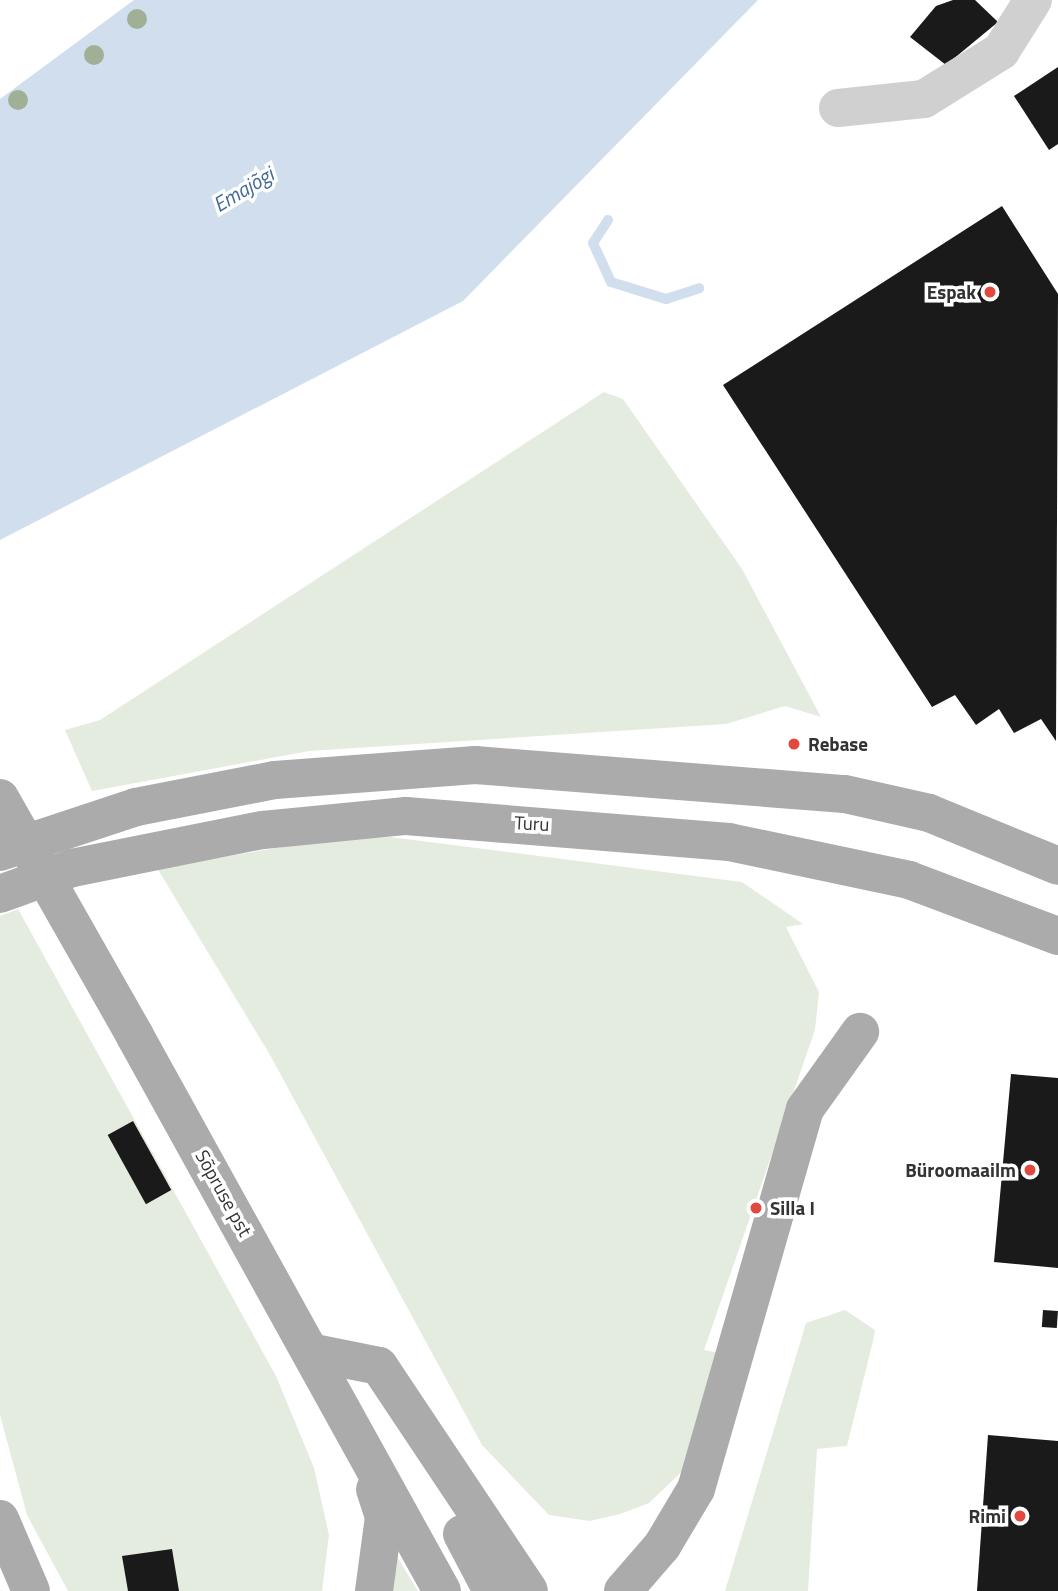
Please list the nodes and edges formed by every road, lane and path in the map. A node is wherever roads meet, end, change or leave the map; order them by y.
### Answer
1 (1033, 0) edge
2 (838, 108) dead end
3 (0, 798) edge
4 (0, 852) edge
5 (1058, 866) edge
6 (0, 894) edge
7 (1058, 936) edge
8 (860, 1032) dead end
9 (314, 1353) junction
10 (379, 1366) junction
11 (3, 1531) edge
12 (31, 1591) edge
13 (48, 1591) edge
14 (374, 1591) edge
15 (442, 1591) edge
16 (492, 1591) edge
17 (529, 1591) edge
18 (623, 1591) edge

1 - 2 lane
3 - 9 main road, Sõpruse pst, bridge
4 - 5 main road
6 - 7 main road, Turu
8 - 18 main road
9 - 10 main road
9 - 14 main road
9 - 15 main road, Sõpruse pst
10 - 16 main road
10 - 17 main road
11 - 12 main road
11 - 13 main road

